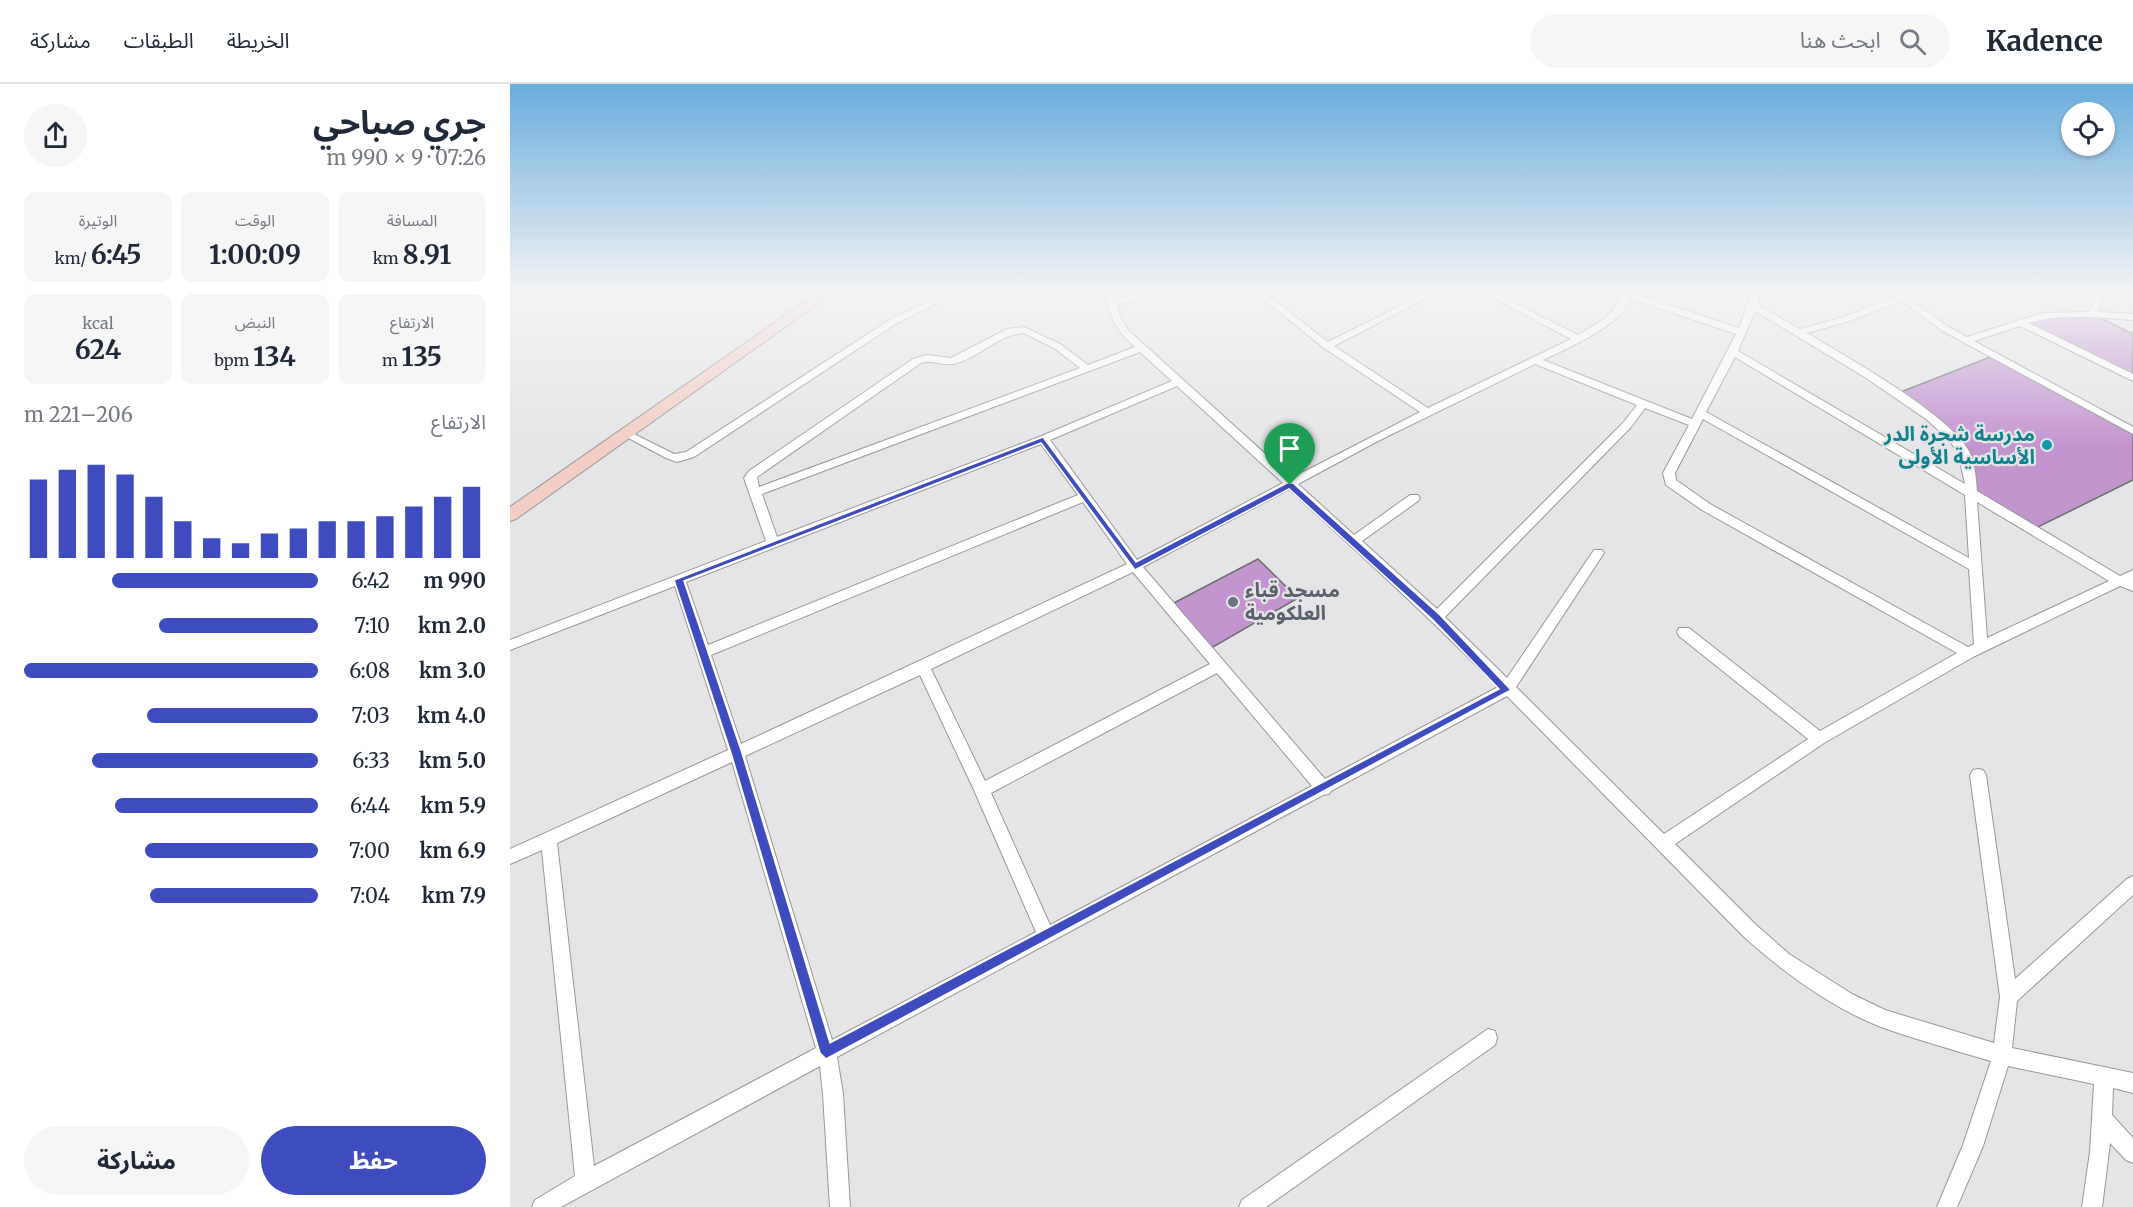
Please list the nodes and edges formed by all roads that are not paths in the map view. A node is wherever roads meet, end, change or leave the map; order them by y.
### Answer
1 (756, 342) edge
2 (861, 342) edge
3 (988, 342) edge
4 (1050, 342) edge
5 (1136, 342) edge
6 (1322, 342) edge
7 (1334, 342) edge
8 (1572, 342) edge
9 (1736, 342) edge
10 (1815, 342) edge
11 (1970, 342) edge
12 (2061, 342) edge
13 (1327, 346) junction
14 (1142, 348) junction
15 (1732, 352) junction
16 (1537, 361) junction
17 (1088, 369) junction
18 (2133, 378) edge
19 (1180, 381) junction
20 (1643, 404) junction
21 (1427, 412) junction
22 (1697, 418) junction
23 (2133, 431) edge
24 (626, 434) junction
25 (1043, 439) junction
26 (1290, 485) junction
27 (1970, 491) junction
28 (754, 493) junction
29 (1084, 497) junction
30 (1414, 498) dead end
31 (510, 515) edge
32 (1352, 542) junction
33 (773, 543) junction
34 (1598, 553) dead end
35 (1135, 566) junction
36 (1975, 567) junction
37 (679, 580) junction
38 (2129, 581) edge
39 (1437, 617) junction
40 (1684, 632) dead end
41 (510, 645) edge
42 (1974, 650) junction
43 (702, 652) junction
44 (1218, 666) junction
45 (923, 667) junction
46 (1506, 690) junction
47 (1819, 739) junction
48 (737, 753) junction
49 (1978, 776) dead end
50 (1324, 789) junction
51 (982, 790) junction
52 (549, 840) junction
53 (1662, 844) junction
54 (510, 857) edge
55 (2133, 884) edge
56 (1046, 936) junction
57 (2009, 996) junction
58 (1488, 1038) dead end
59 (826, 1053) junction
60 (2002, 1055) junction
61 (2104, 1077) junction
62 (2133, 1083) edge
63 (2101, 1118) junction
64 (2133, 1153) edge
65 (586, 1181) junction
66 (542, 1207) edge
67 (840, 1207) edge
68 (1249, 1207) edge
69 (1947, 1207) edge
70 (2092, 1207) edge

1 - 24 street
2 - 24 street
3 - 28 street
4 - 17 street
5 - 14 street
6 - 13 street
7 - 13 street
8 - 16 street
9 - 15 street
10 - 27 street
11 - 23 street
12 - 18 street
13 - 21 street
14 - 17 street
14 - 19 street
15 - 22 street
15 - 27 street
16 - 20 street
16 - 21 street
17 - 28 street
19 - 25 street
19 - 26 street
20 - 22 street
20 - 39 street
21 - 26 street
22 - 36 street
22 - 42 street
24 - 31 street
25 - 29 street
25 - 33 street
26 - 32 street
26 - 35 street
27 - 36 street
27 - 38 street
28 - 33 street
29 - 35 street
29 - 43 street
30 - 32 street
32 - 39 street
33 - 37 street
34 - 46 street
35 - 44 street
35 - 45 street
36 - 42 street
37 - 41 street
37 - 43 street
38 - 42 street
39 - 46 street
40 - 47 street
42 - 47 street
43 - 48 street
44 - 50 street
44 - 51 street
45 - 48 street
45 - 51 street
46 - 50 street
46 - 53 street
47 - 53 street
48 - 52 street
48 - 59 street
49 - 57 street
50 - 56 street
51 - 56 street
52 - 54 street
52 - 65 street
53 - 60 street
55 - 57 street
56 - 59 street
57 - 60 street
58 - 68 street
59 - 65 street
59 - 67 street
60 - 61 street
60 - 69 street
61 - 62 street
61 - 63 street
63 - 64 street
63 - 70 street
65 - 66 street

